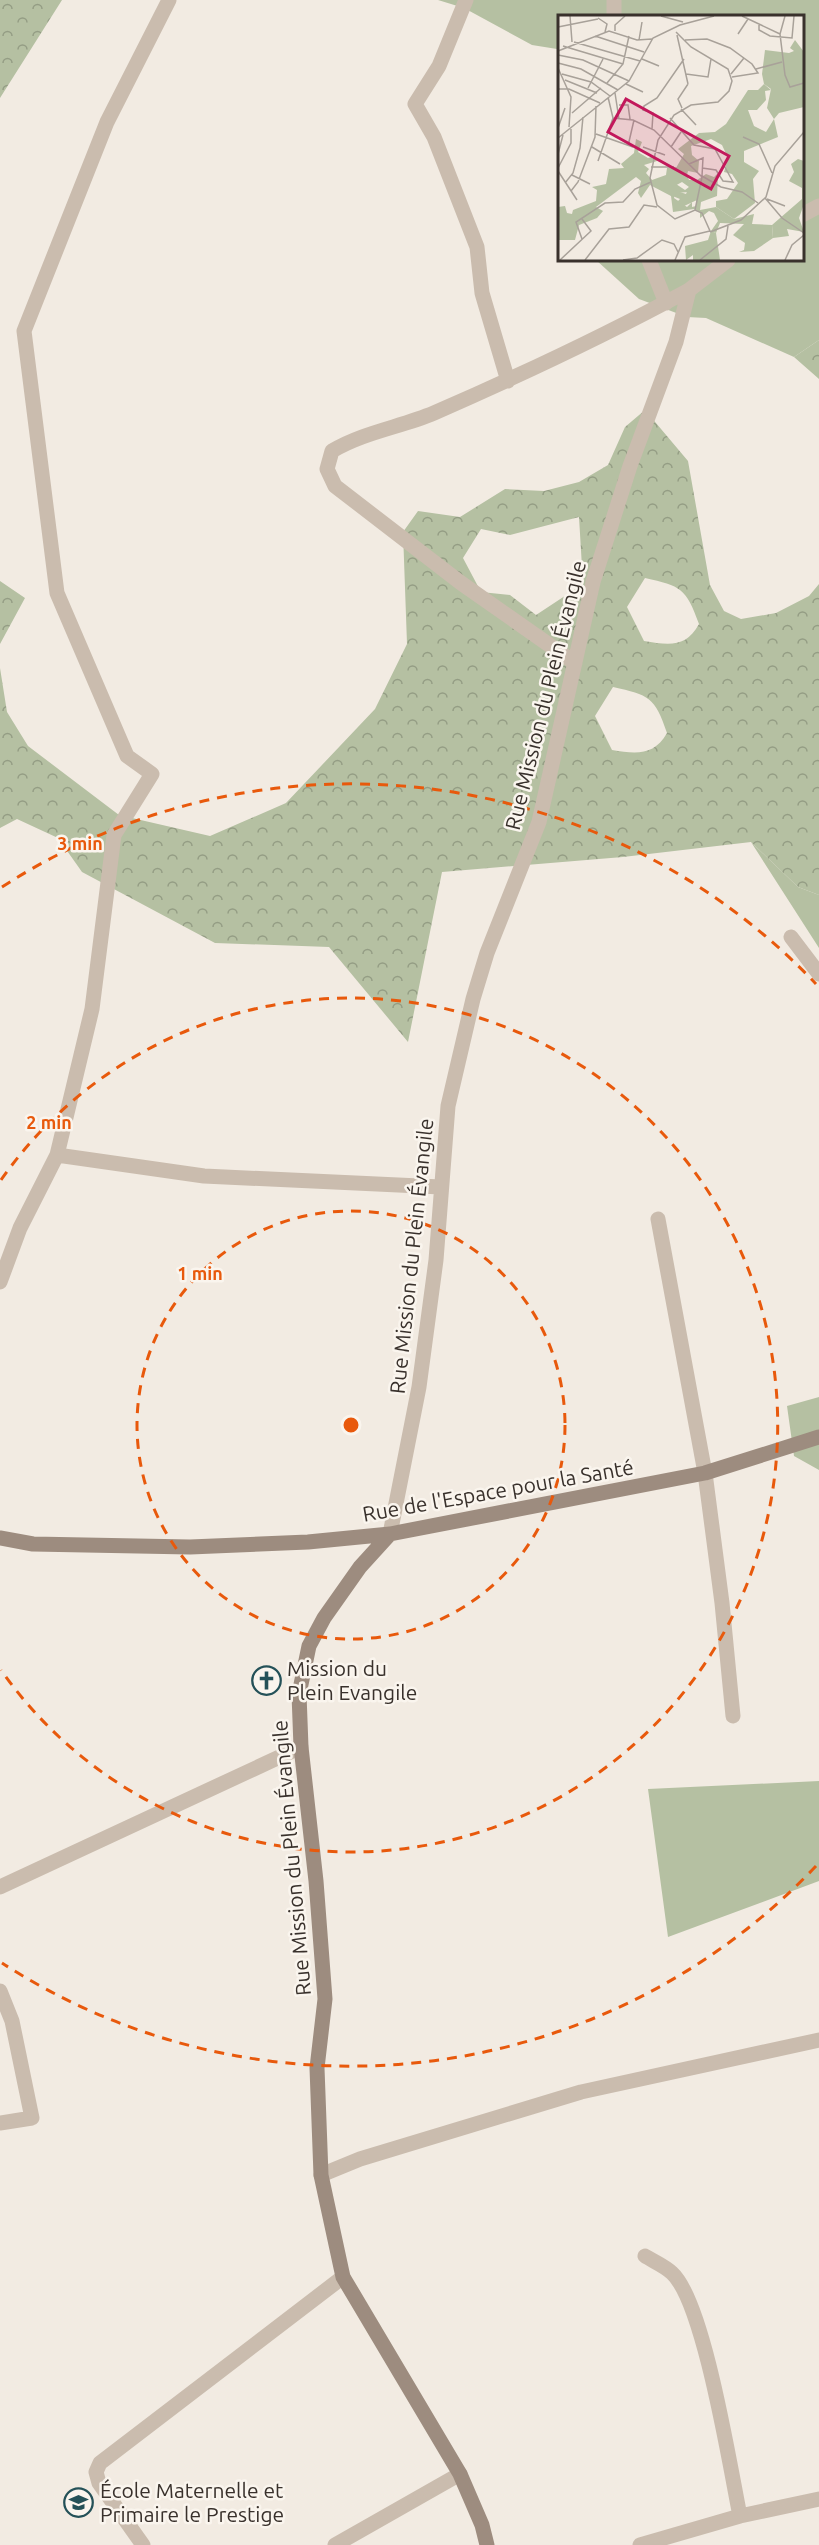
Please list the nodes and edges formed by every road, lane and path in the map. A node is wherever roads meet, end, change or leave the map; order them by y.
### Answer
1 (169, 0) edge
2 (466, 0) edge
3 (819, 206) edge
4 (804, 215) edge
5 (649, 261) edge
6 (727, 261) edge
7 (689, 290) junction
8 (666, 303) junction
9 (508, 381) junction
10 (575, 663) junction
11 (791, 937) dead end
12 (819, 974) edge
13 (57, 1155) junction
14 (441, 1187) junction
15 (658, 1219) dead end
16 (0, 1282) edge
17 (819, 1437) edge
18 (705, 1473) junction
19 (390, 1534) junction
20 (0, 1538) edge
21 (733, 1716) dead end
22 (301, 1747) junction
23 (0, 1887) edge
24 (0, 1991) edge
25 (819, 2040) edge
26 (0, 2123) edge
27 (321, 2175) junction
28 (645, 2256) dead end
29 (343, 2277) junction
30 (460, 2474) junction
31 (819, 2499) edge
32 (740, 2516) junction
33 (142, 2545) edge
34 (335, 2545) edge
35 (487, 2545) edge
36 (640, 2545) edge

1 - 13 street
2 - 9 street
3 - 4 street
5 - 8 street
6 - 7 street
7 - 8 street
7 - 10 street, Rue Mission du Plein Évangile
8 - 9 street
9 - 10 street
10 - 14 street, Rue Mission du Plein Évangile
11 - 12 street
13 - 14 street
13 - 16 street
14 - 19 street, Rue Mission du Plein Évangile
15 - 18 street
17 - 18 street, Rue de l'Espace pour la Santé
18 - 19 street, Rue de l'Espace pour la Santé
18 - 21 street
19 - 20 street, Rue de l'Espace pour la Santé
19 - 22 street, Rue Mission du Plein Évangile
22 - 23 street
22 - 27 street, Rue Mission du Plein Évangile
24 - 26 street
25 - 27 street
27 - 29 street, Rue Mission du Plein Évangile
28 - 32 street
29 - 30 street, Rue Mission du Plein Évangile
29 - 33 street
30 - 34 street
30 - 35 street, Rue Mission du Plein Évangile
31 - 32 street
32 - 36 street

